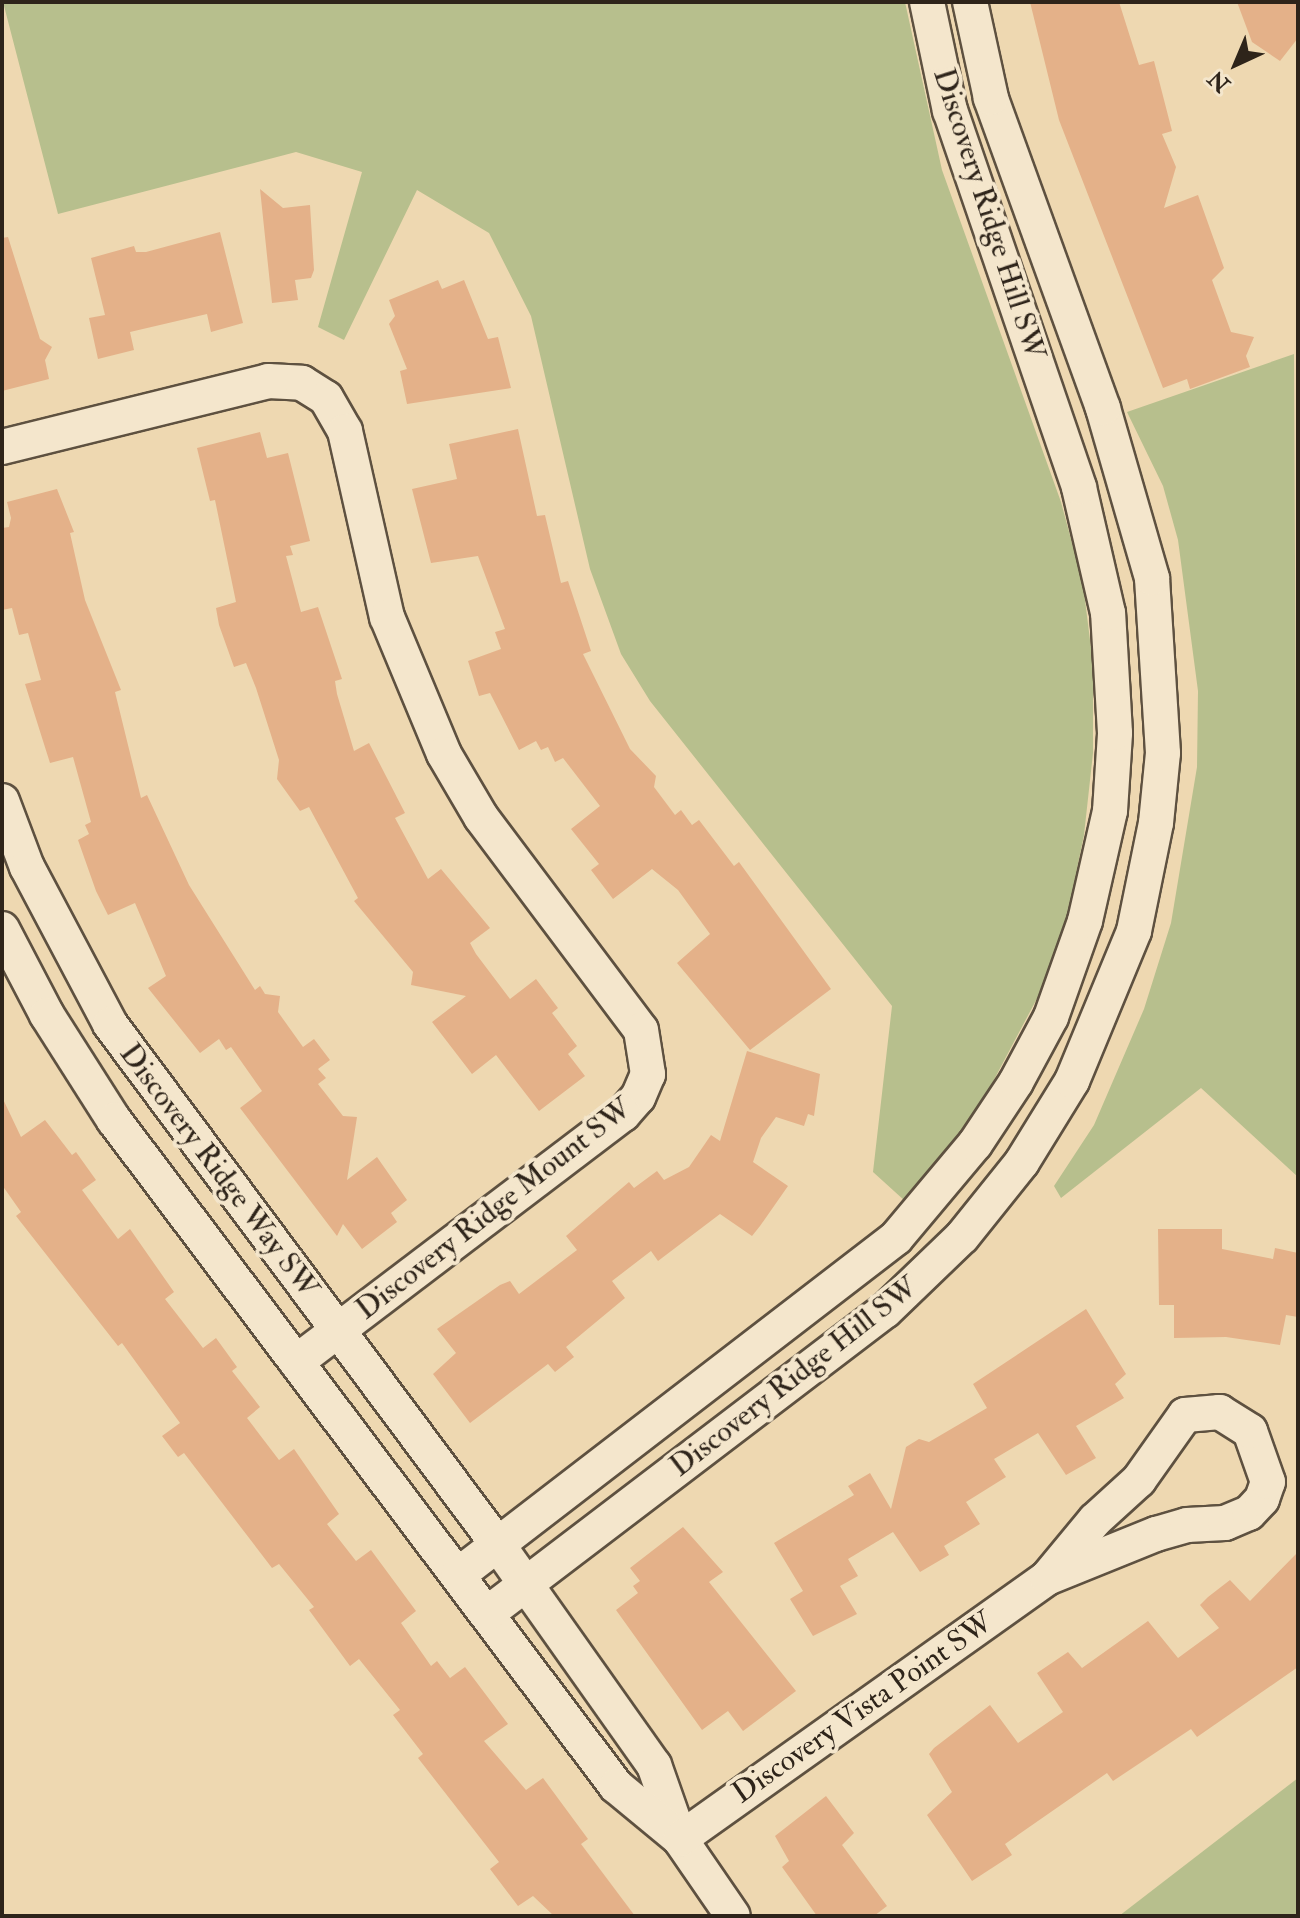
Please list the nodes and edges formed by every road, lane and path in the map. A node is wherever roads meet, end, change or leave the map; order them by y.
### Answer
1 (927, 2) edge
2 (970, 2) edge
3 (991, 98) junction
4 (950, 111) junction
5 (1103, 408) junction
6 (1057, 425) junction
7 (2, 447) edge
8 (2, 801) edge
9 (58, 930) junction
10 (8, 940) edge
11 (337, 1331) junction
12 (296, 1362) junction
13 (498, 1545) junction
14 (458, 1575) junction
15 (1047, 1578) junction
16 (526, 1584) junction
17 (488, 1613) junction
18 (680, 1839) junction
19 (733, 1916) edge

1 - 4 street, Discovery Ridge Hill SW
2 - 3 street, Discovery Ridge Hill SW
3 - 4 street
3 - 5 street, Discovery Ridge Hill SW
4 - 6 street, Discovery Ridge Hill SW
5 - 6 street
5 - 16 street, Discovery Ridge Hill SW
6 - 13 street, Discovery Ridge Hill SW
7 - 11 street, Discovery Ridge Mount SW
8 - 9 street, Discovery Ridge Way SW
9 - 10 street
9 - 11 street, Discovery Ridge Way SW
10 - 12 street, Discovery Ridge Way SW
11 - 12 street, Discovery Ridge Mount SW
11 - 13 street, Discovery Ridge Way SW
12 - 14 street, Discovery Ridge Way SW
13 - 14 street, Discovery Ridge Hill SW
13 - 16 street, Discovery Ridge Way SW
14 - 17 street, Discovery Ridge Way SW
15 - 15 street, Discovery Vista Point SW
15 - 18 street, Discovery Vista Point SW
16 - 17 street, Discovery Ridge Hill SW
16 - 18 street, Discovery Ridge Way SW
17 - 18 street, Discovery Ridge Way SW
18 - 19 street, Discovery Ridge Way SW

